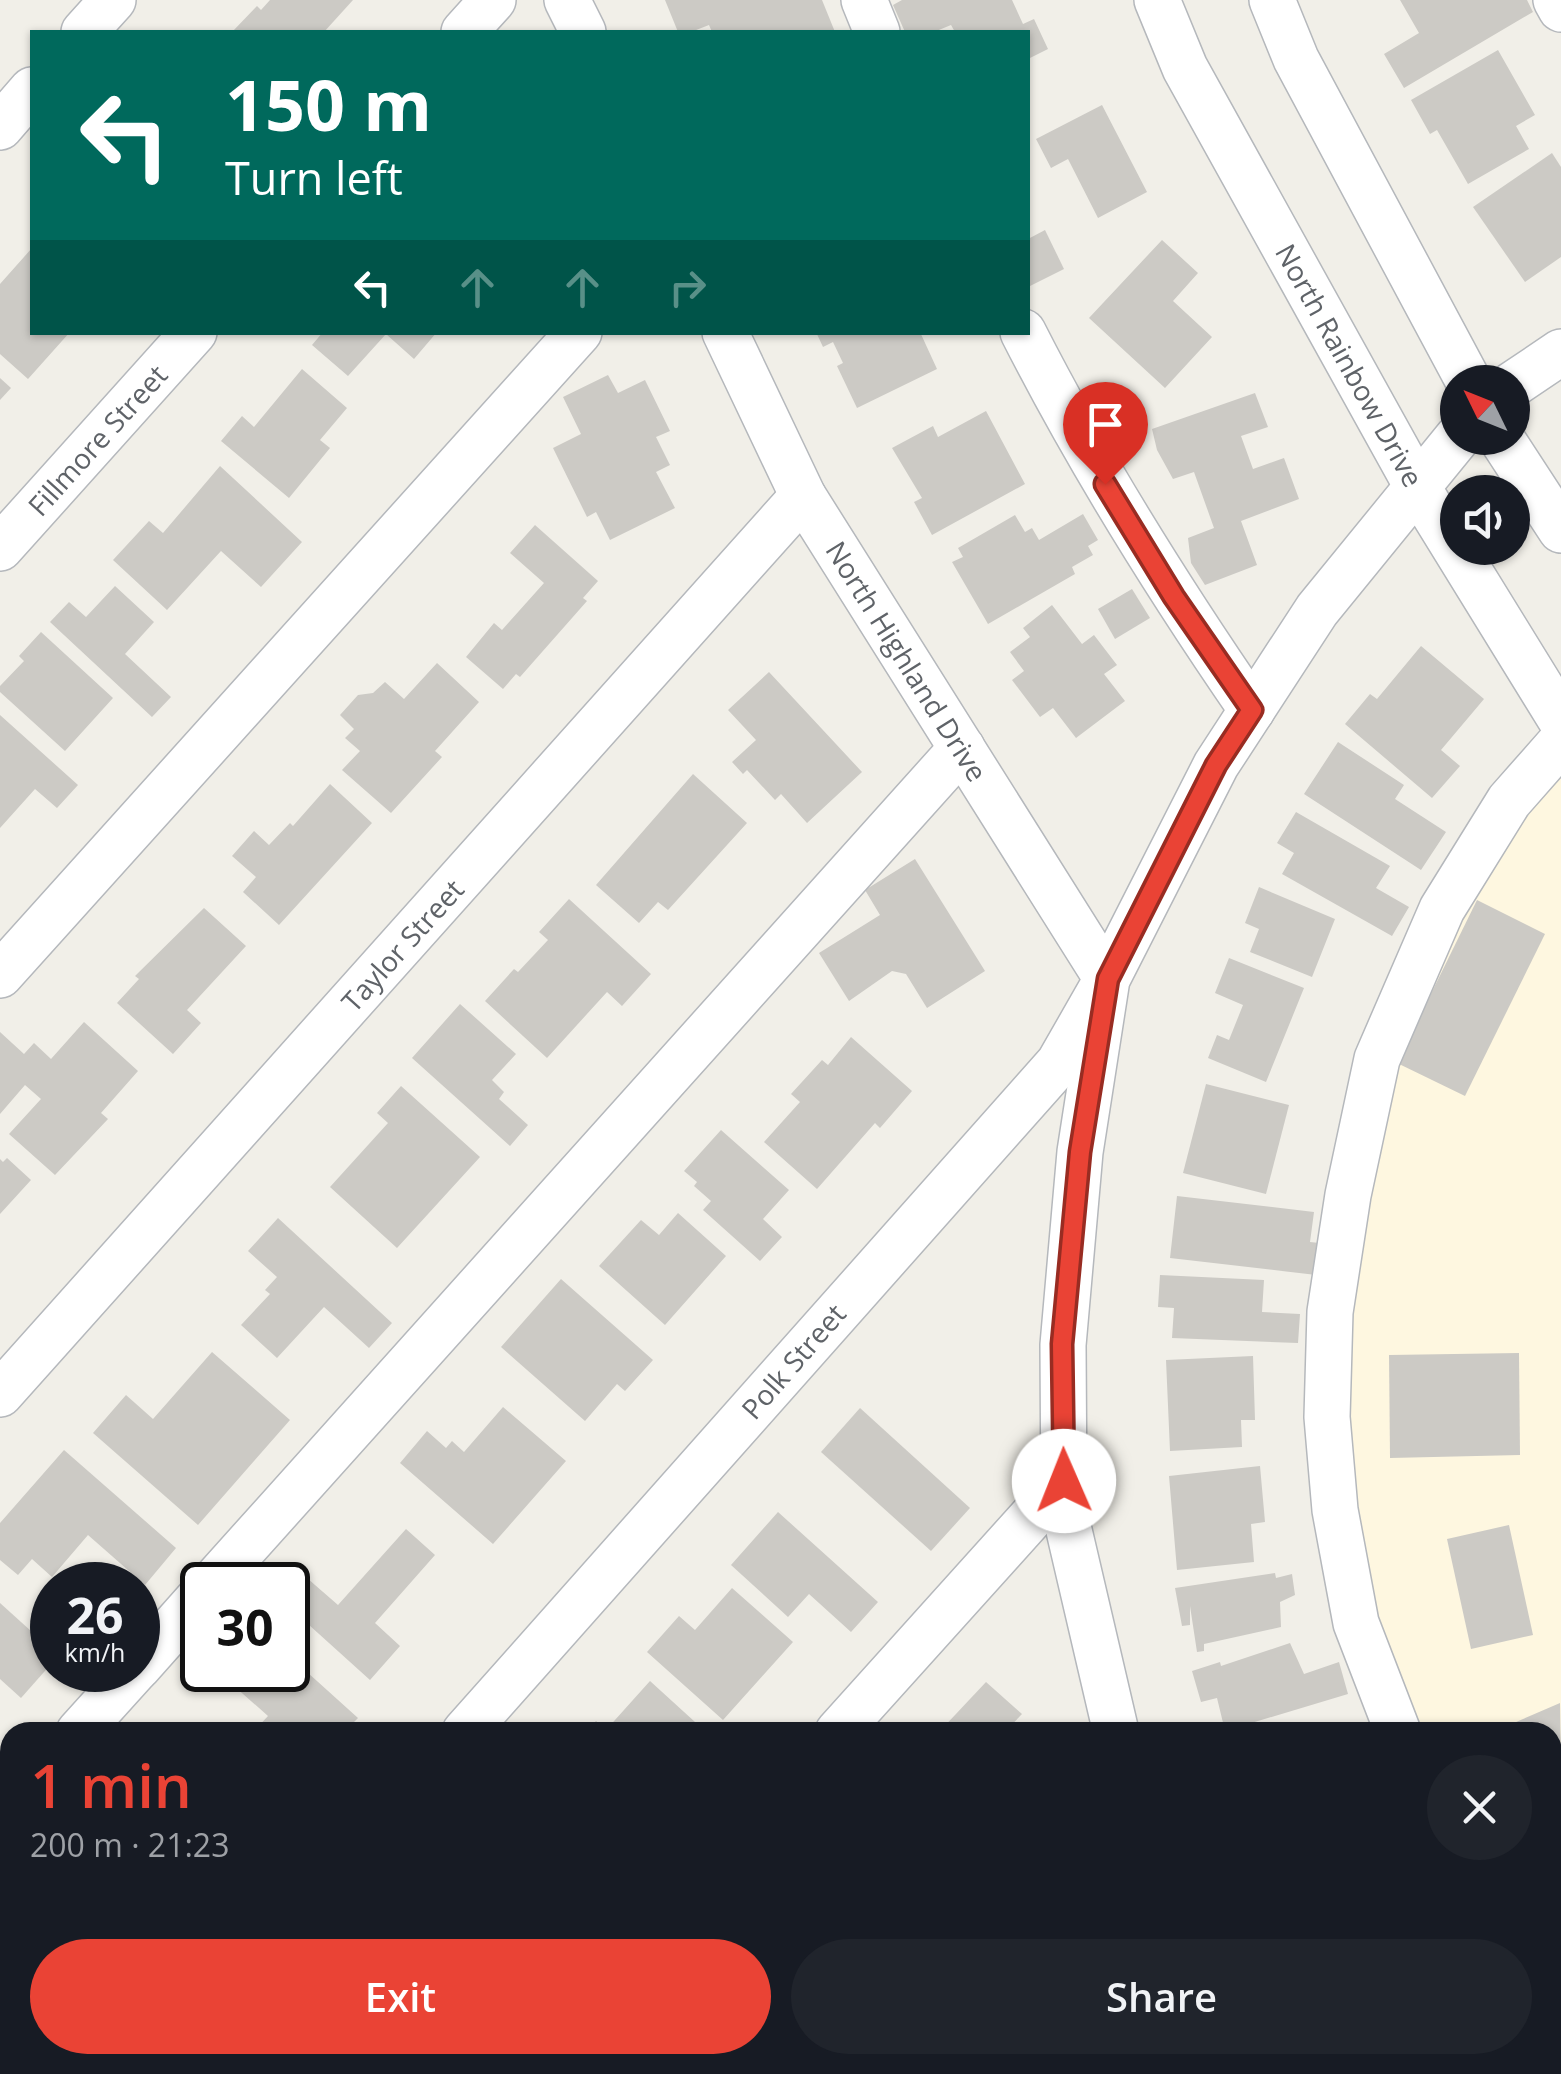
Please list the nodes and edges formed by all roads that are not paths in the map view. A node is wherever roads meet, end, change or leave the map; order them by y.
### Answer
1 (113, 0) edge
2 (493, 0) edge
3 (567, 0) edge
4 (864, 0) edge
5 (1157, 0) edge
6 (1272, 0) edge
7 (1556, 0) edge
8 (1561, 9) edge
9 (86, 30) edge
10 (466, 30) edge
11 (582, 30) edge
12 (876, 30) edge
13 (30, 92) edge
14 (0, 127) edge
15 (191, 335) edge
16 (576, 335) edge
17 (727, 335) edge
18 (1025, 335) edge
19 (1561, 352) edge
20 (1459, 365) edge
21 (1530, 373) edge
22 (1444, 455) edge
23 (1512, 455) edge
24 (1418, 488) junction
25 (803, 496) junction
26 (1561, 530) edge
27 (0, 548) edge
28 (1252, 710) junction
29 (1561, 720) edge
30 (1561, 742) edge
31 (962, 748) junction
32 (0, 975) edge
33 (1108, 979) junction
34 (0, 1394) edge
35 (1064, 1481) junction
36 (232, 1562) edge
37 (180, 1620) edge
38 (160, 1642) edge
39 (115, 1692) edge
40 (88, 1722) edge
41 (473, 1722) edge
42 (847, 1722) edge
43 (1114, 1722) edge
44 (1394, 1722) edge

1 - 9 street
2 - 10 street
3 - 11 street
4 - 12 street
5 - 24 street, North Rainbow Drive
6 - 20 street
7 - 8 street
13 - 14 street
15 - 27 street, Fillmore Street
16 - 32 street
17 - 25 street, North Highland Drive
18 - 28 street
19 - 21 street
22 - 24 street
23 - 26 street
24 - 28 street
24 - 29 street, North Rainbow Drive
25 - 31 street, North Highland Drive
25 - 34 street, Taylor Street
28 - 33 street
30 - 44 street
31 - 33 street, North Highland Drive
31 - 36 street
33 - 35 street
33 - 41 street, Polk Street
35 - 42 street
35 - 43 street
37 - 38 street
39 - 40 street

